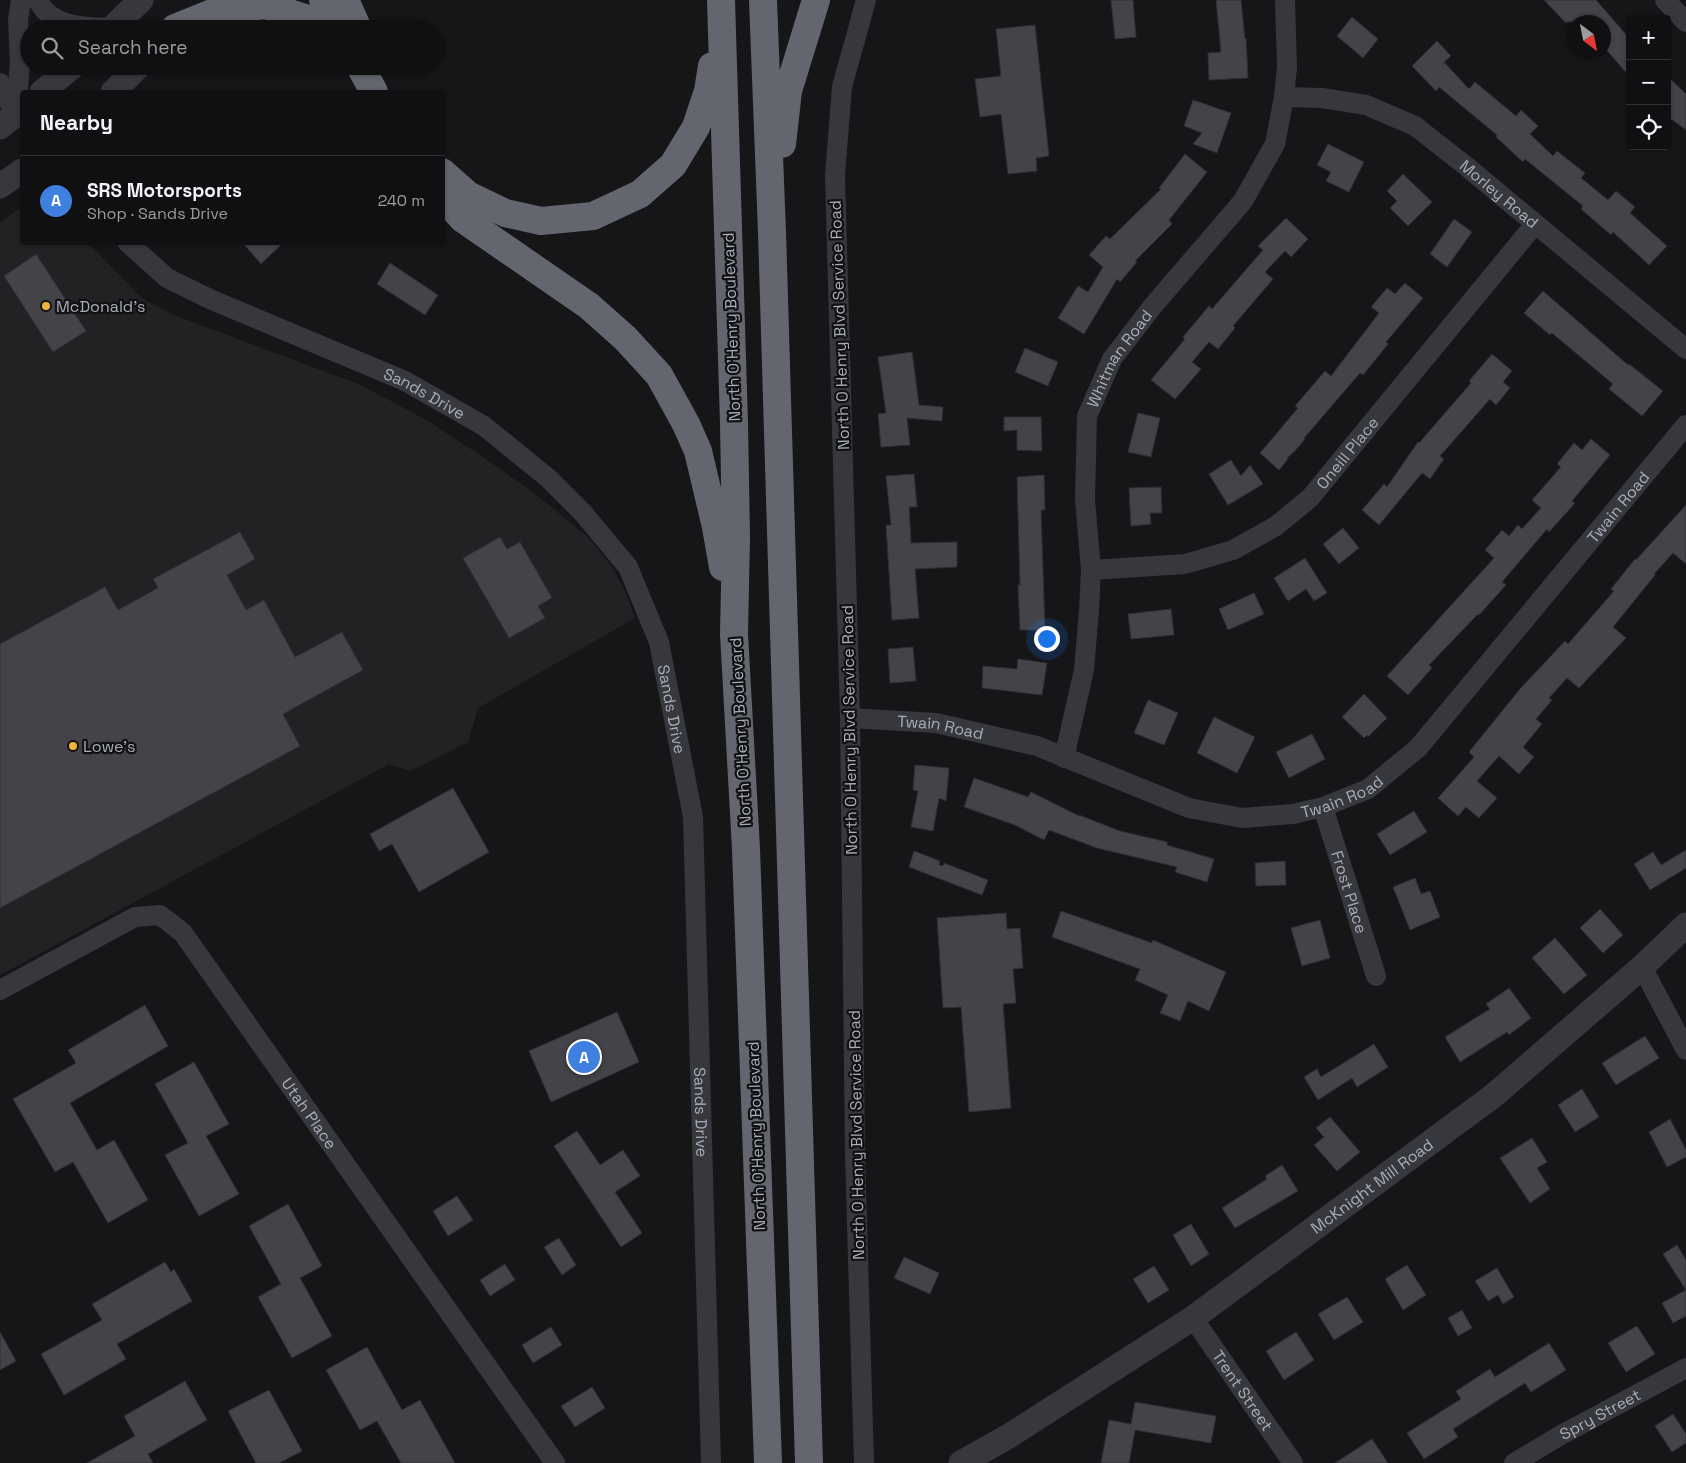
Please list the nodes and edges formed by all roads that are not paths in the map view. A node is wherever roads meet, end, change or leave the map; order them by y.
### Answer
1 (21, 0) edge
2 (38, 0) edge
3 (142, 0) edge
4 (204, 0) edge
5 (323, 0) edge
6 (345, 0) edge
7 (714, 0) edge
8 (721, 0) edge
9 (762, 0) edge
10 (816, 0) edge
11 (866, 0) edge
12 (1285, 0) edge
13 (1665, 0) edge
14 (58, 20) edge
15 (121, 20) edge
16 (183, 20) edge
17 (195, 20) edge
18 (309, 20) edge
19 (333, 20) edge
20 (354, 20) edge
21 (1686, 22) edge
22 (62, 75) edge
23 (130, 75) edge
24 (365, 75) edge
25 (382, 75) edge
26 (0, 83) edge
27 (44, 90) edge
28 (115, 90) edge
29 (373, 90) edge
30 (390, 90) edge
31 (1284, 97) junction
32 (15, 119) edge
33 (20, 172) edge
34 (445, 175) edge
35 (0, 186) edge
36 (445, 199) edge
37 (1535, 224) junction
38 (772, 232) junction
39 (130, 245) edge
40 (1686, 349) edge
41 (1686, 425) edge
42 (1091, 570) junction
43 (734, 634) junction
44 (850, 718) junction
45 (1064, 758) junction
46 (1323, 807) junction
47 (1686, 925) edge
48 (1642, 967) junction
49 (1376, 976) dead end
50 (0, 990) edge
51 (1686, 1050) edge
52 (1193, 1318) junction
53 (1686, 1368) edge
54 (809, 1434) junction
55 (554, 1463) edge
56 (711, 1463) edge
57 (768, 1463) edge
58 (809, 1463) edge
59 (821, 1463) edge
60 (864, 1463) edge
61 (962, 1463) edge
62 (1293, 1463) edge
63 (1514, 1463) edge

1 - 32 street
2 - 14 street
3 - 15 street
4 - 16 street
5 - 19 highway
6 - 20 highway
7 - 34 highway
8 - 43 highway, North O'Henry Boulevard
9 - 38 highway
10 - 38 highway
11 - 44 street, North O Henry Blvd Service Road
12 - 31 street, Whitman Road
13 - 21 street
17 - 18 highway
22 - 27 street
23 - 28 street
24 - 29 highway
25 - 30 highway
26 - 32 street
31 - 37 street, Morley Road
31 - 42 street, Whitman Road
33 - 35 street
36 - 43 highway
37 - 40 street, Morley Road
37 - 42 street, Oneill Place
38 - 54 highway
39 - 56 street, Sands Drive
41 - 46 street, Twain Road
42 - 45 street, Whitman Road
43 - 57 highway, North O'Henry Boulevard
44 - 45 street, Twain Road
44 - 60 street, North O Henry Blvd Service Road
45 - 46 street, Twain Road
46 - 49 street, Frost Place
47 - 48 street, McKnight Mill Road
48 - 51 street
48 - 52 street, McKnight Mill Road
50 - 55 street, Utah Place
52 - 61 street, McKnight Mill Road
52 - 62 street, Trent Street
53 - 63 street, Spry Street
54 - 58 highway
54 - 59 highway

